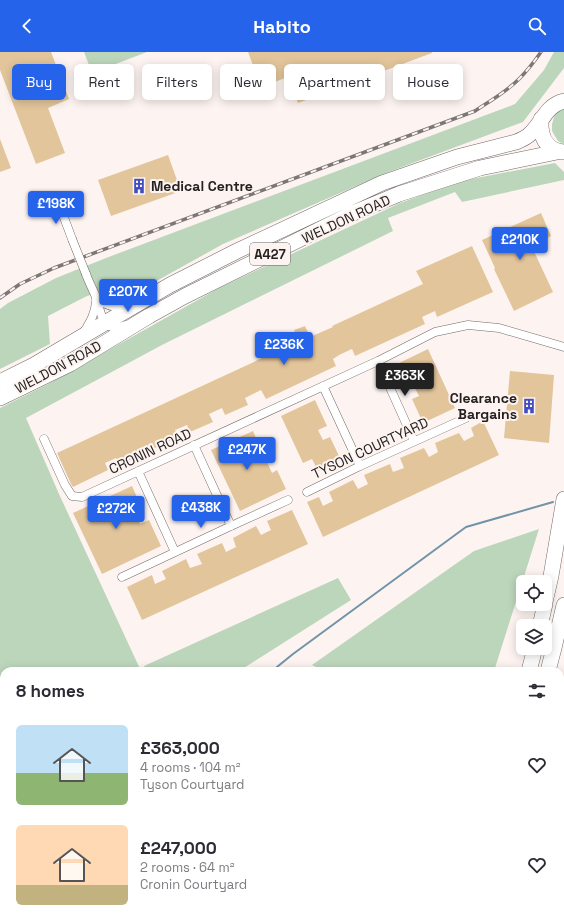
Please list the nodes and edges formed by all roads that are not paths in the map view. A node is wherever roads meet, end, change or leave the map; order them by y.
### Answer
1 (564, 101) edge
2 (541, 119) junction
3 (560, 152) edge
4 (59, 204) dead end
5 (96, 299) junction
6 (128, 309) junction
7 (149, 316) junction
8 (105, 323) junction
9 (80, 338) junction
10 (564, 347) edge
11 (378, 361) junction
12 (0, 382) edge
13 (323, 386) junction
14 (0, 398) edge
15 (466, 418) dead end
16 (44, 439) dead end
17 (414, 441) junction
18 (194, 445) junction
19 (360, 466) junction
20 (138, 471) junction
21 (307, 492) dead end
22 (564, 499) edge
23 (288, 500) dead end
24 (231, 526) junction
25 (175, 552) junction
26 (551, 575) edge
27 (122, 577) dead end
28 (564, 605) edge
29 (533, 655) edge
30 (530, 667) edge
31 (549, 667) edge

1 - 2 highway, WELDON ROAD
2 - 3 highway
2 - 6 highway, WELDON ROAD / A427
3 - 7 highway, WELDON ROAD / A427
4 - 5 street, bridge
5 - 6 street
5 - 8 street
5 - 9 street
6 - 8 highway, WELDON ROAD / A427
7 - 8 street
7 - 14 highway, WELDON ROAD / A427
8 - 9 highway, WELDON ROAD / A427
9 - 12 highway, WELDON ROAD / A427
10 - 11 street, CRONIN ROAD
11 - 13 street, CRONIN ROAD
11 - 17 street
13 - 18 street, CRONIN ROAD
13 - 19 street
15 - 17 street, TYSON COURTYARD
16 - 20 street, CRONIN ROAD
17 - 19 street, TYSON COURTYARD
18 - 20 street, CRONIN ROAD
18 - 24 street
19 - 21 street, TYSON COURTYARD
20 - 25 street
22 - 26 highway
23 - 24 street
24 - 25 street
25 - 27 street
28 - 31 highway
29 - 30 highway

